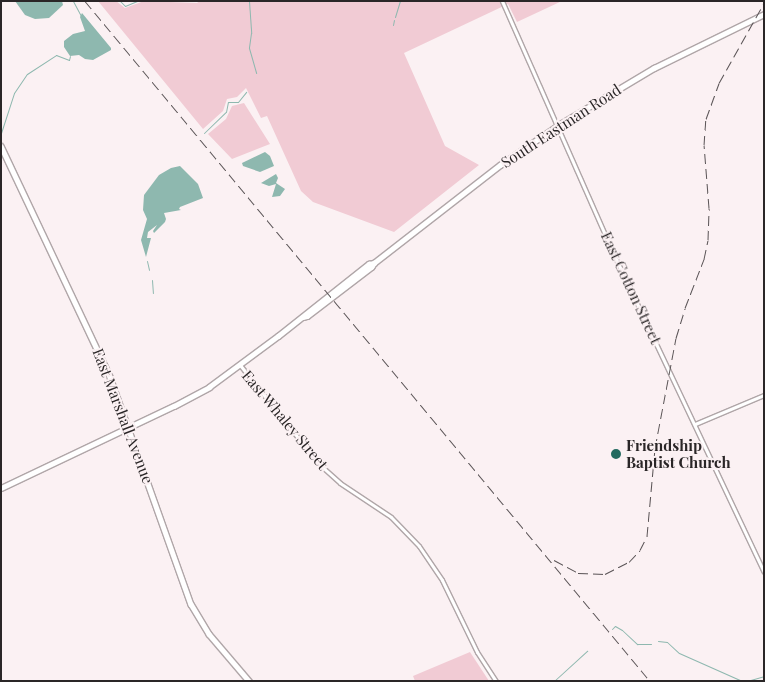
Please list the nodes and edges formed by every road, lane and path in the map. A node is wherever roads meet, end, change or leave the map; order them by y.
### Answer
1 (502, 1) edge
2 (764, 14) edge
3 (557, 126) junction
4 (1, 146) edge
5 (240, 365) junction
6 (764, 396) edge
7 (695, 424) junction
8 (128, 427) junction
9 (1, 488) edge
10 (764, 572) edge
11 (249, 681) edge
12 (496, 681) edge

1 - 3 street, East Cotton Street
2 - 3 main road, South Eastman Road
3 - 5 main road, South Eastman Road
3 - 7 street, East Cotton Street
4 - 8 main road, East Marshall Avenue
5 - 8 main road, South Eastman Road
5 - 12 street, East Whaley Street
6 - 7 street
7 - 10 street, East Cotton Street
8 - 9 main road, South Eastman Road
8 - 11 main road, East Marshall Avenue

